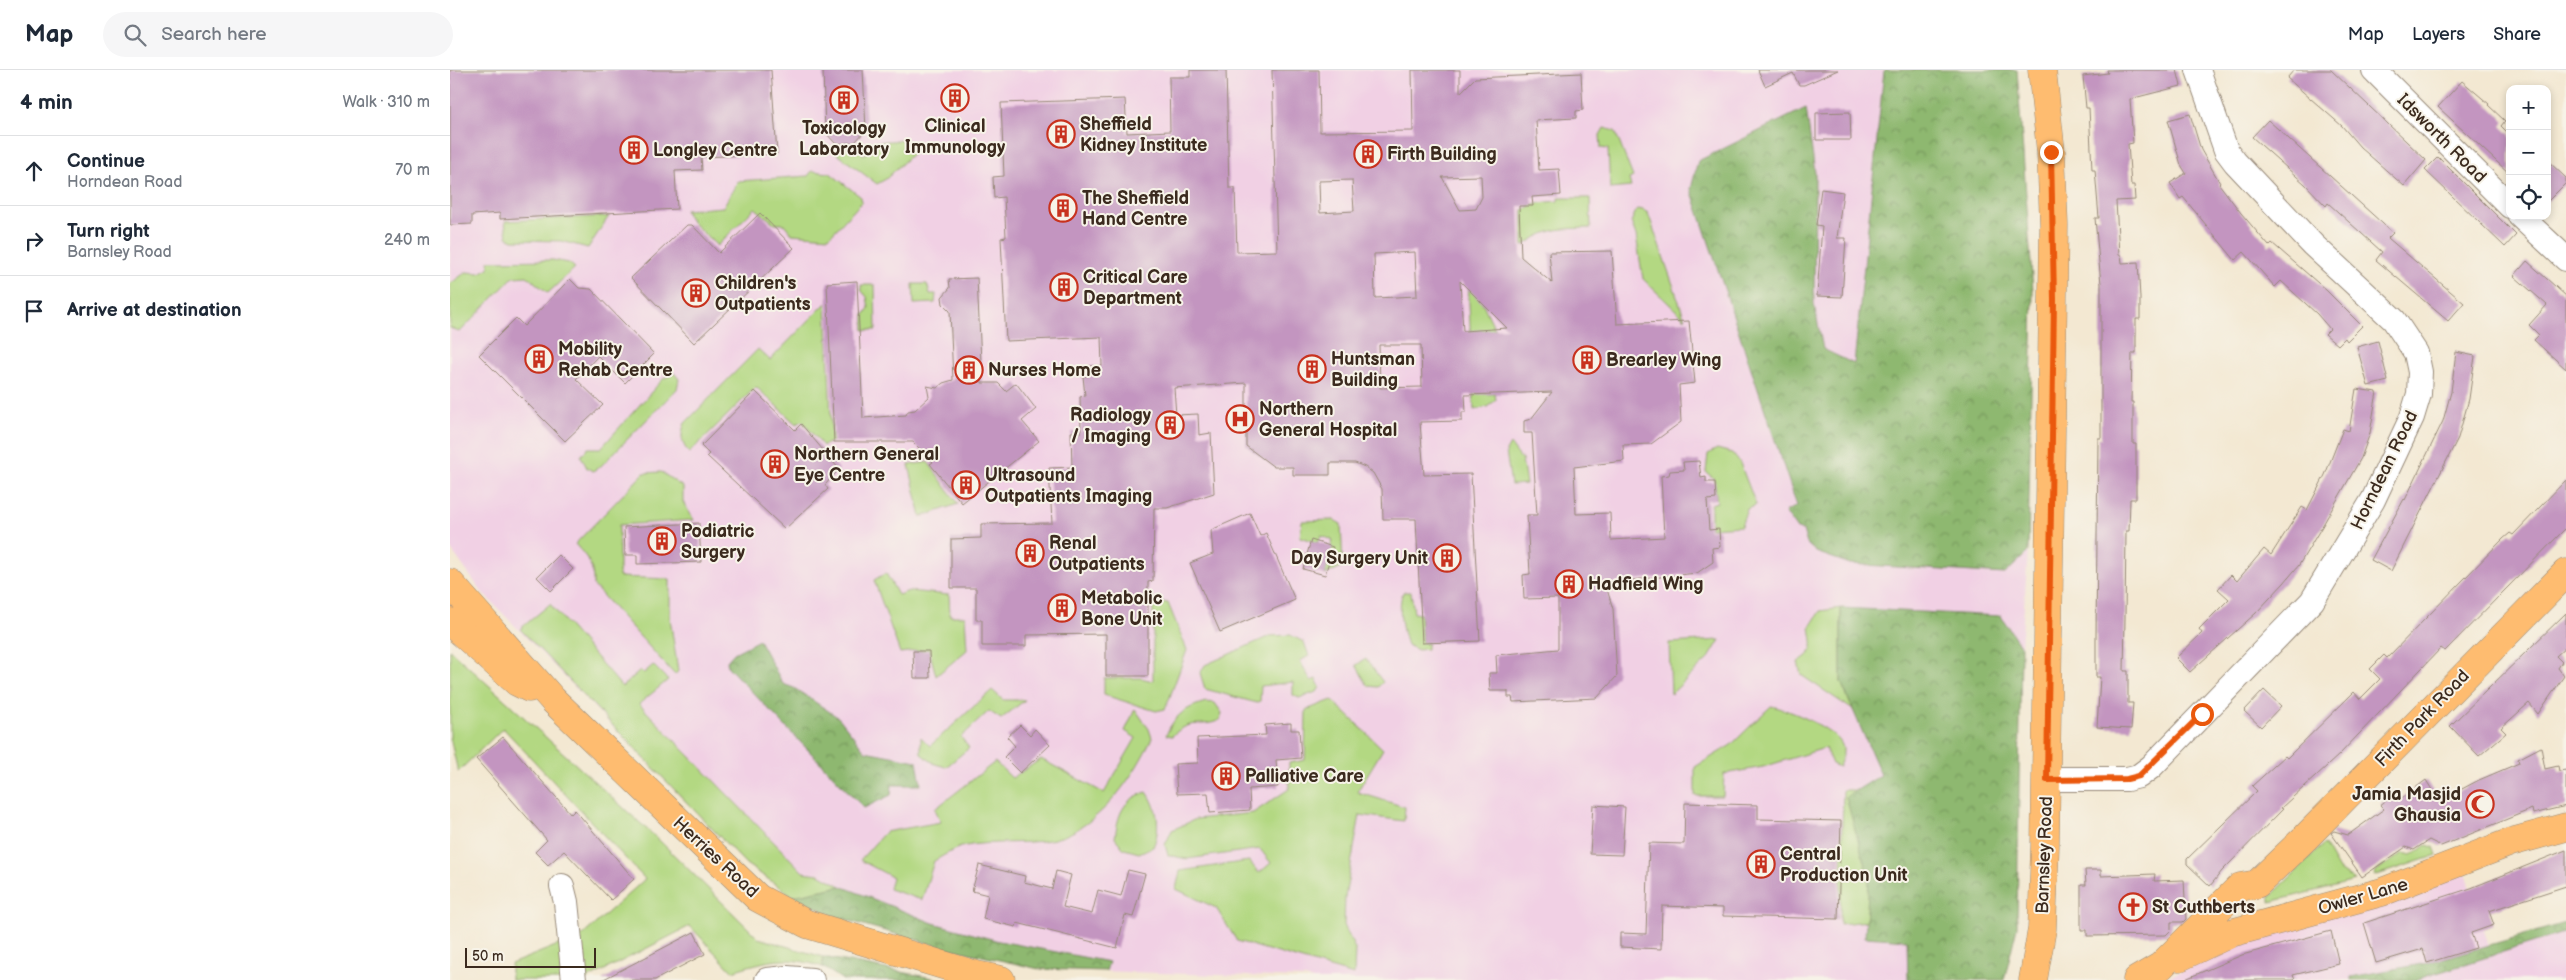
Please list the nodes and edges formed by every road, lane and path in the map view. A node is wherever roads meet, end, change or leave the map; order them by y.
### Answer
1 (2042, 70) edge
2 (2198, 70) edge
3 (2374, 70) edge
4 (2506, 202) edge
5 (2524, 220) edge
6 (2566, 260) edge
7 (2566, 573) edge
8 (450, 583) edge
9 (450, 622) edge
10 (553, 700) junction
11 (2047, 780) junction
12 (2566, 827) edge
13 (2256, 884) junction
14 (562, 886) dead end
15 (2231, 933) junction
16 (2161, 966) junction
17 (2040, 973) edge
18 (777, 979) edge
19 (574, 980) edge
20 (812, 980) edge
21 (1001, 980) edge
22 (2137, 980) edge

1 - 11 main road, Barnsley Road
2 - 11 street, Horndean Road
3 - 4 street, Idsworth Road
5 - 6 street
7 - 13 main road, Firth Park Road
8 - 10 main road, Herries Road
9 - 10 main road, Herries Road
10 - 21 main road, Herries Road
11 - 17 main road, Barnsley Road
12 - 15 main road, Owler Lane
13 - 15 main road, Firth Park Road
13 - 16 main road, Firth Park Road
14 - 19 street
15 - 16 main road, Owler Lane
16 - 22 main road, Firth Park Road
18 - 20 street

